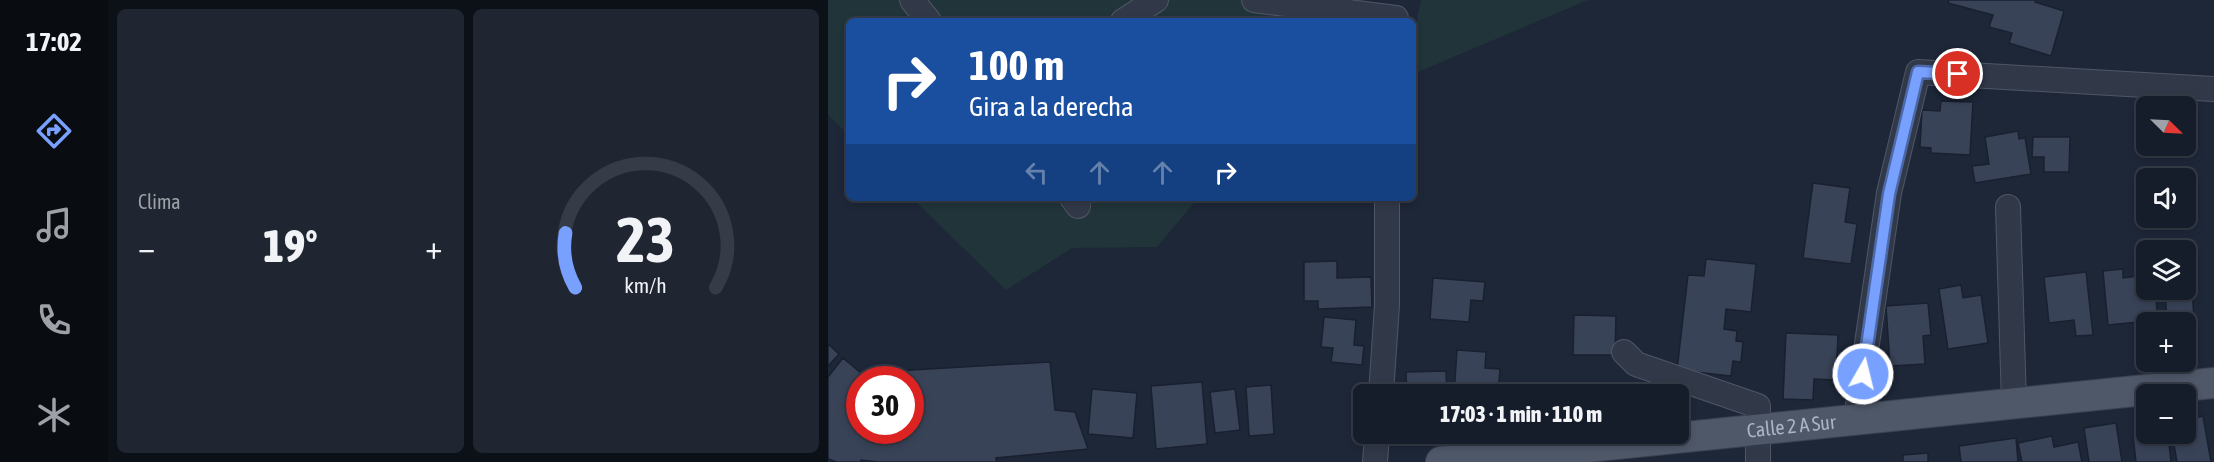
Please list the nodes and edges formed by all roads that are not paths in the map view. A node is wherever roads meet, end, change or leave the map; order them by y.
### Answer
1 (912, 0) edge
2 (1156, 0) edge
3 (1254, 0) edge
4 (1397, 13) edge
5 (1129, 14) edge
6 (927, 18) edge
7 (2214, 89) edge
8 (1387, 201) edge
9 (2008, 207) dead end
10 (1624, 352) dead end
11 (2214, 383) edge
12 (1382, 384) edge
13 (2014, 403) junction
14 (1857, 419) junction
15 (1758, 429) junction
16 (1376, 444) edge
17 (1375, 462) edge
18 (1441, 462) edge
19 (1758, 462) edge

1 - 6 street
2 - 5 street
3 - 4 street
7 - 14 street
8 - 12 street
9 - 13 street
10 - 15 street
11 - 13 main road, Calle 2 A Sur
13 - 14 main road, Calle 2 A Sur
14 - 15 main road, Calle 2 A Sur
15 - 18 main road, Calle 2 A Sur
15 - 19 street
16 - 17 street

